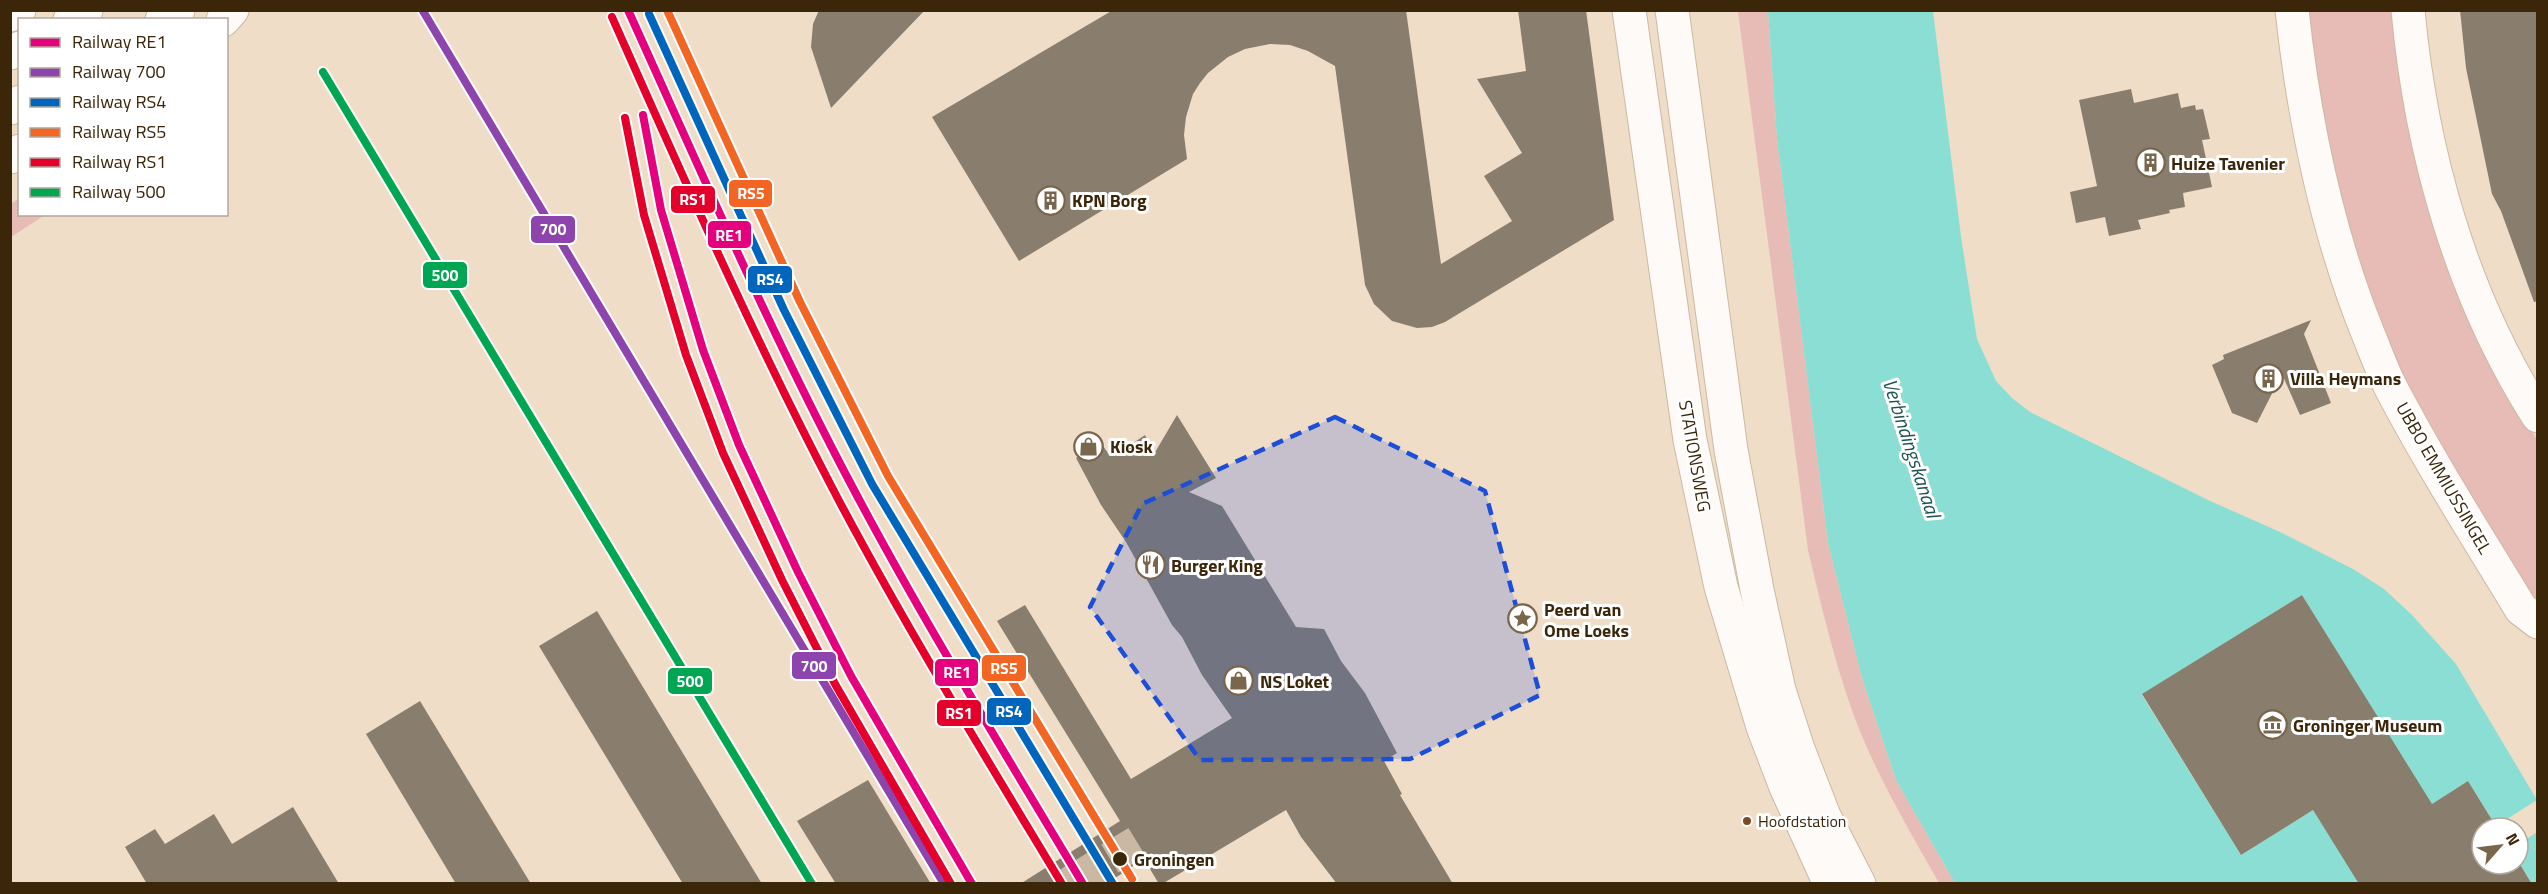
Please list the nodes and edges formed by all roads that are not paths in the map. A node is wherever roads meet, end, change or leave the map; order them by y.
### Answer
1 (19, 10) edge
2 (86, 10) edge
3 (178, 10) edge
4 (1629, 10) edge
5 (1672, 10) edge
6 (2292, 10) edge
7 (2408, 10) edge
8 (10, 15) edge
9 (73, 18) edge
10 (165, 18) edge
11 (2538, 416) edge
12 (2538, 622) edge
13 (1830, 884) edge
14 (1859, 884) edge

1 - 8 main road
2 - 9 main road
3 - 10 main road
4 - 13 main road, STATIONSWEG
5 - 14 main road, STATIONSWEG
6 - 12 main road, UBBO EMMIUSSINGEL
7 - 11 main road

